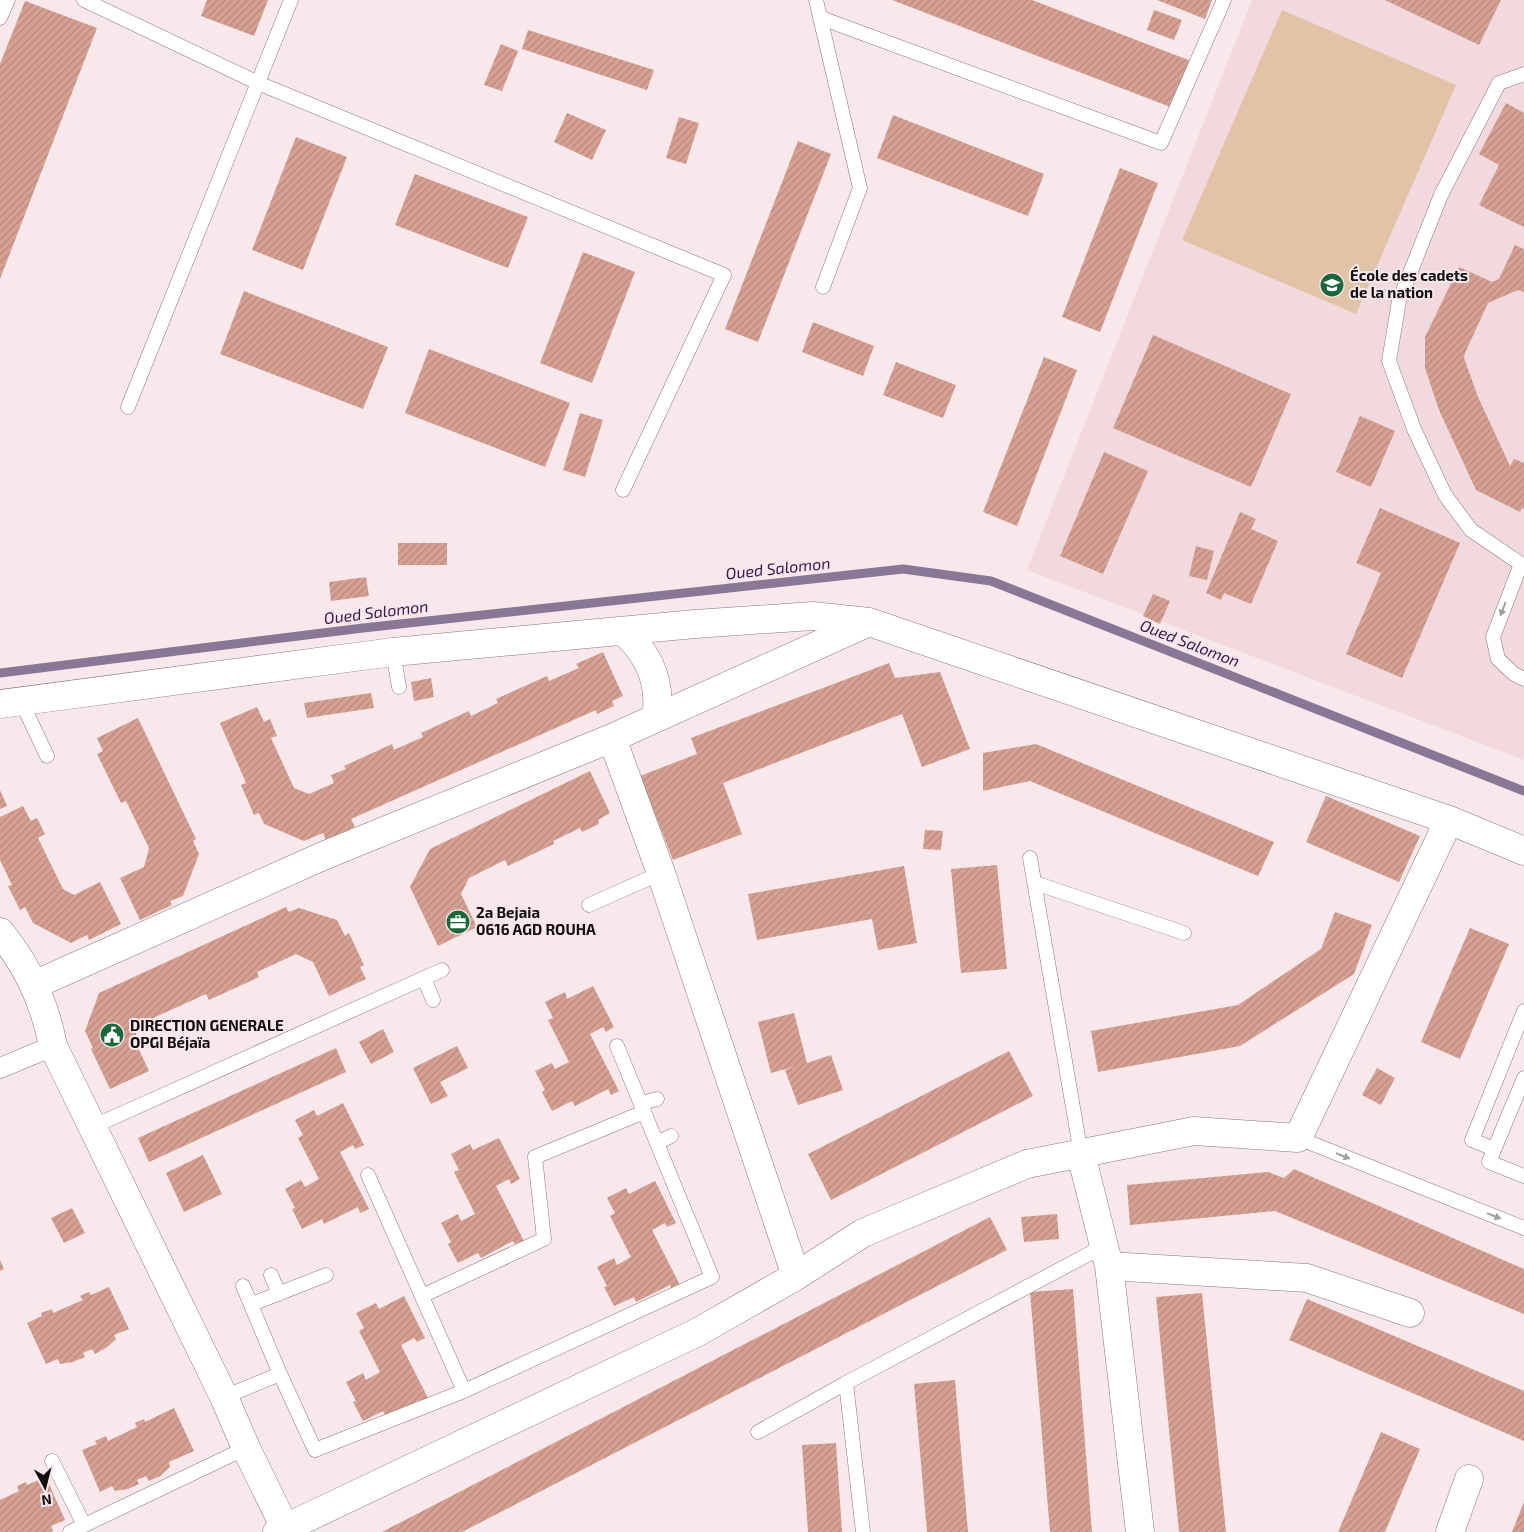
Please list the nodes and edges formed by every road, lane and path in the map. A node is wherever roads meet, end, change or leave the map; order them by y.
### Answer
1 (8, 0) edge
2 (84, 0) edge
3 (291, 0) edge
4 (816, 0) edge
5 (1224, 0) edge
6 (0, 18) edge
7 (821, 18) junction
8 (1524, 74) edge
9 (258, 83) junction
10 (823, 287) dead end
11 (128, 407) dead end
12 (623, 490) dead end
13 (1522, 565) edge
14 (868, 622) junction
15 (623, 631) junction
16 (394, 652) junction
17 (1524, 679) edge
18 (398, 687) dead end
19 (10, 702) edge
20 (656, 718) junction
21 (612, 738) junction
22 (47, 756) dead end
23 (1449, 820) junction
24 (1524, 851) edge
25 (1030, 858) dead end
26 (660, 873) junction
27 (1034, 883) junction
28 (589, 905) dead end
29 (0, 932) edge
30 (1184, 933) dead end
31 (442, 970) dead end
32 (424, 978) junction
33 (34, 985) junction
34 (433, 1000) dead end
35 (1524, 1011) edge
36 (53, 1046) junction
37 (617, 1046) dead end
38 (0, 1068) edge
39 (1524, 1078) edge
40 (657, 1099) dead end
41 (643, 1107) junction
42 (1518, 1110) edge
43 (92, 1128) junction
44 (671, 1136) dead end
45 (1298, 1138) junction
46 (657, 1143) junction
47 (1494, 1149) junction
48 (1081, 1154) junction
49 (368, 1175) dead end
50 (1524, 1176) edge
51 (1524, 1228) edge
52 (1107, 1256) junction
53 (270, 1275) dead end
54 (326, 1276) dead end
55 (796, 1276) junction
56 (243, 1286) dead end
57 (280, 1294) junction
58 (422, 1296) junction
59 (252, 1304) junction
60 (1410, 1313) dead end
61 (280, 1374) junction
62 (846, 1383) junction
63 (464, 1391) junction
64 (224, 1397) junction
65 (758, 1432) dead end
66 (246, 1448) junction
67 (52, 1461) dead end
68 (1469, 1479) dead end
69 (84, 1525) junction
70 (283, 1531) edge
71 (70, 1532) edge
72 (863, 1532) edge
73 (1140, 1532) edge
74 (1450, 1532) edge

1 - 6 lane
2 - 9 lane
3 - 9 lane
4 - 7 lane
5 - 7 lane
7 - 10 lane
8 - 13 lane
9 - 11 lane
9 - 12 lane
13 -> 17 lane
14 - 15 street
14 - 20 street
14 - 23 street
15 - 16 street
15 - 20 street
16 - 18 lane
16 - 19 street
19 - 22 lane
20 - 21 street
21 - 26 street
21 - 33 street
23 - 24 street
23 - 45 street
25 - 27 lane
26 - 28 lane
26 - 55 street
27 - 30 lane
27 - 48 lane
29 - 33 street
31 - 32 lane
32 - 34 lane
32 - 43 lane
33 - 36 street
35 - 47 lane
36 - 38 street
36 - 43 street
37 - 41 lane
39 - 42 lane
40 - 41 lane
41 - 46 lane
41 - 58 lane
42 - 47 lane
43 - 64 street
44 - 46 lane
45 - 48 street
45 -> 51 lane
46 - 63 lane
47 - 50 lane
48 - 52 street
48 - 55 street
49 - 58 lane
52 - 60 street
52 - 62 lane
52 - 73 street
53 - 57 lane
54 - 57 lane
55 - 70 street
56 - 59 lane
57 - 59 lane
58 - 63 lane
59 - 61 lane
61 - 63 lane
61 - 64 lane
62 - 65 lane
62 - 72 lane
64 - 66 street
66 - 69 lane
66 - 70 street
67 - 69 lane
68 - 74 street
69 - 71 lane

